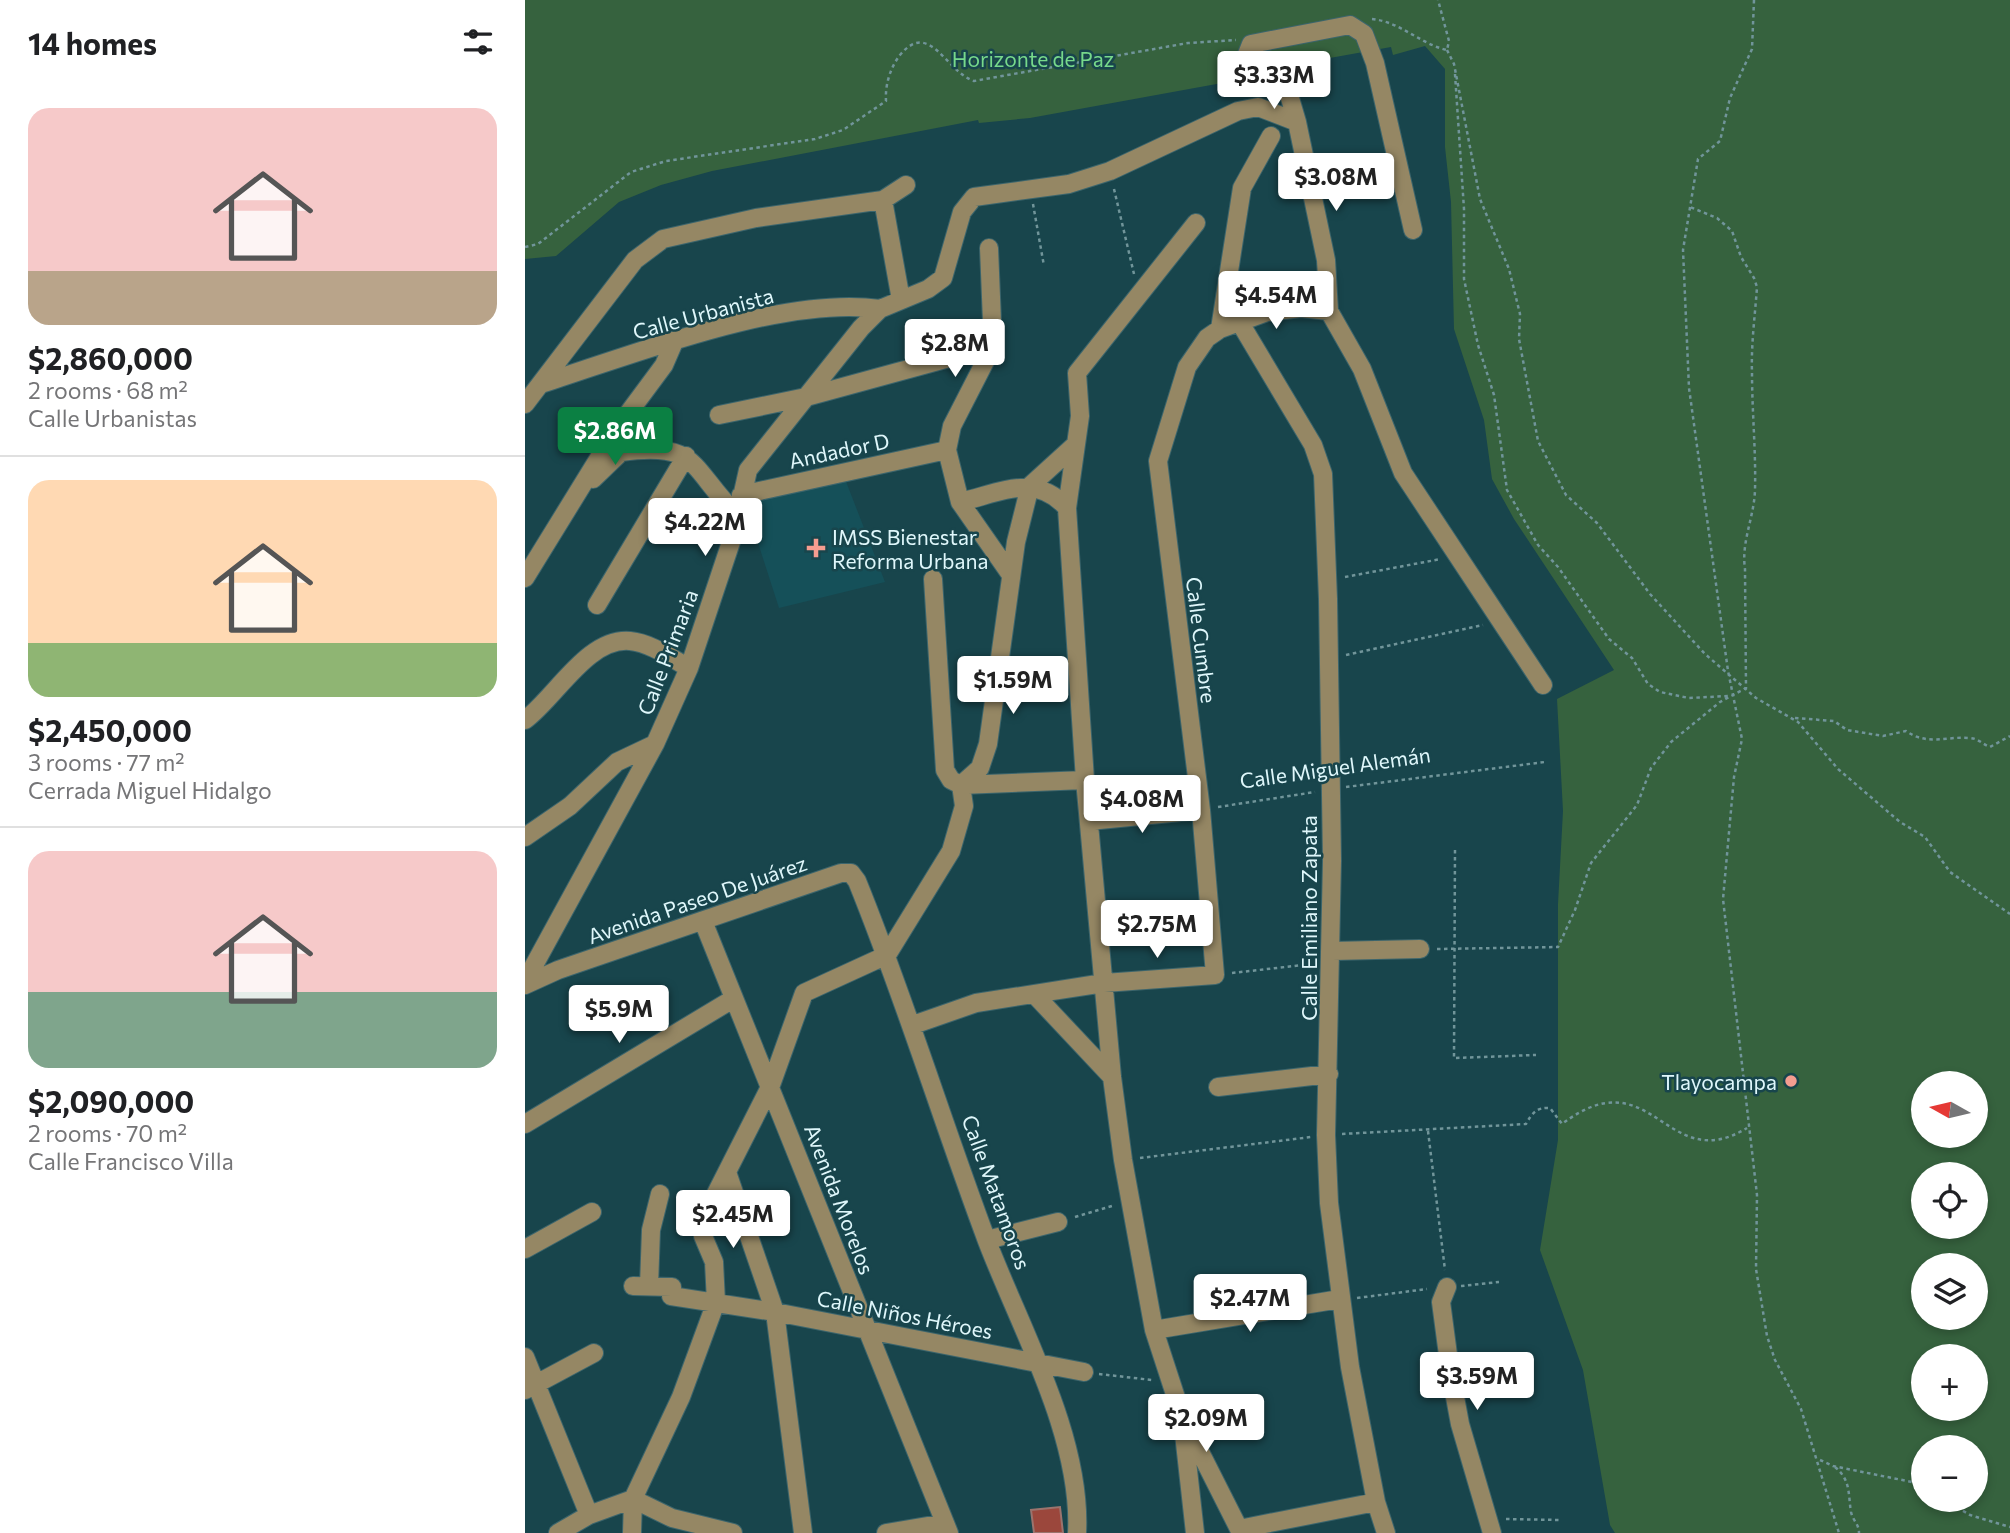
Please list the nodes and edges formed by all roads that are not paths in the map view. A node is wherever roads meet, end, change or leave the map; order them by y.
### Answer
1 (1297, 122) junction
2 (1271, 136) dead end
3 (906, 185) dead end
4 (883, 200) junction
5 (1196, 223) dead end
6 (1413, 230) dead end
7 (989, 248) dead end
8 (901, 300) junction
9 (880, 309) junction
10 (1329, 311) junction
11 (1239, 321) junction
12 (1220, 329) junction
13 (674, 342) junction
14 (993, 346) junction
15 (541, 384) junction
16 (806, 397) junction
17 (525, 404) edge
18 (719, 415) dead end
19 (1074, 446) junction
20 (947, 450) junction
21 (686, 456) junction
22 (1030, 486) junction
23 (578, 488) junction
24 (741, 495) junction
25 (960, 502) junction
26 (1067, 508) junction
27 (736, 514) junction
28 (1011, 575) junction
29 (525, 578) edge
30 (933, 579) dead end
31 (597, 605) dead end
32 (689, 668) junction
33 (1543, 685) dead end
34 (525, 720) edge
35 (655, 744) junction
36 (1085, 780) junction
37 (961, 785) junction
38 (1196, 811) junction
39 (1089, 821) junction
40 (525, 837) edge
41 (851, 873) joint
42 (703, 920) junction
43 (1420, 949) road end
44 (887, 955) junction
45 (1332, 956) junction
46 (529, 976) edge
47 (1104, 983) junction
48 (1034, 994) junction
49 (733, 999) junction
50 (913, 1025) junction
51 (1329, 1074) junction
52 (1112, 1077) junction
53 (771, 1085) junction
54 (1218, 1087) dead end
55 (525, 1124) edge
56 (728, 1175) junction
57 (660, 1194) dead end
58 (592, 1212) dead end
59 (1058, 1222) road end
60 (987, 1240) junction
61 (525, 1249) edge
62 (1447, 1287) road end
63 (1340, 1300) junction
64 (716, 1302) junction
65 (775, 1312) junction
66 (867, 1330) junction
67 (1154, 1330) junction
68 (594, 1353) dead end
69 (525, 1357) edge
70 (1037, 1362) junction
71 (1084, 1372) road end
72 (531, 1387) edge
73 (1182, 1416) junction
74 (633, 1499) junction
75 (1375, 1502) junction
76 (589, 1515) junction
77 (672, 1525) edge
78 (1490, 1527) edge
79 (947, 1528) edge
80 (1240, 1531) edge
81 (558, 1533) edge
82 (632, 1533) edge
83 (733, 1533) edge
84 (803, 1533) edge
85 (886, 1533) edge
86 (1077, 1533) edge
87 (1195, 1533) edge
88 (1385, 1533) edge

1 - 6 street
1 - 8 street, Calle Primaria
1 - 10 street
2 - 12 street
3 - 4 street
4 - 8 street
4 - 15 street
5 - 19 street
7 - 14 street
8 - 9 street, Calle Primaria
9 - 13 street, Calle Urbanista
9 - 16 street, Calle Primaria
10 - 11 street, Calle Cumbre
10 - 33 street
11 - 12 street, Calle Cumbre
11 - 45 street, Calle Emiliano Zapata
12 - 38 street, Calle Cumbre
13 - 15 street, Calle Urbanista
13 - 23 street
14 - 16 street
14 - 20 street
15 - 17 street
16 - 18 street
16 - 24 street, Calle Primaria
19 - 22 street
19 - 26 street
20 - 24 street, Andador D
20 - 25 street
21 - 23 street
21 - 27 street
21 - 31 street
22 - 25 street
22 - 26 street
22 - 28 street
23 - 29 street
24 - 27 street, Calle Primaria
25 - 28 street
26 - 36 street
27 - 32 street, Calle Primaria
28 - 37 street
30 - 37 street
32 - 34 street
32 - 35 street, Calle Primaria
35 - 40 street
35 - 46 street, Calle Primaria
36 - 37 street
36 - 39 street
37 - 44 street
38 - 39 street
38 - 47 street, Calle Cumbre
39 - 47 street
41 - 42 street, Avenida Paseo De Juárez
41 - 44 street, Calle Matamoros
42 - 46 street, Avenida Paseo De Juárez
42 - 49 street, Avenida Morelos
43 - 45 street
44 - 50 street, Calle Matamoros
44 - 53 street
45 - 51 street, Calle Emiliano Zapata
47 - 48 street
47 - 52 street
48 - 50 street
48 - 52 street
49 - 53 street, Avenida Morelos
49 - 55 street
50 - 60 street, Calle Matamoros
51 - 54 street
51 - 63 street, Calle Emiliano Zapata
52 - 67 street
53 - 56 street
53 - 66 street, Avenida Morelos
56 - 64 street
56 - 65 street
57 - 64 street, Calle Niños Héroes
58 - 61 street
59 - 60 street
60 - 70 street, Calle Matamoros
62 - 78 street
63 - 67 street
63 - 75 street, Calle Emiliano Zapata
64 - 65 street, Calle Niños Héroes
64 - 74 street
65 - 66 street, Calle Niños Héroes
65 - 84 street
66 - 70 street, Calle Niños Héroes
66 - 79 street, Avenida Morelos
67 - 73 street
68 - 72 street
69 - 72 street
70 - 71 street, Calle Niños Héroes
70 - 86 street, Calle Matamoros
72 - 76 street
73 - 80 street
73 - 87 street
74 - 76 street
74 - 77 street
74 - 82 street
75 - 80 street
75 - 88 street, Calle Emiliano Zapata
76 - 81 street
77 - 83 street
79 - 85 street

